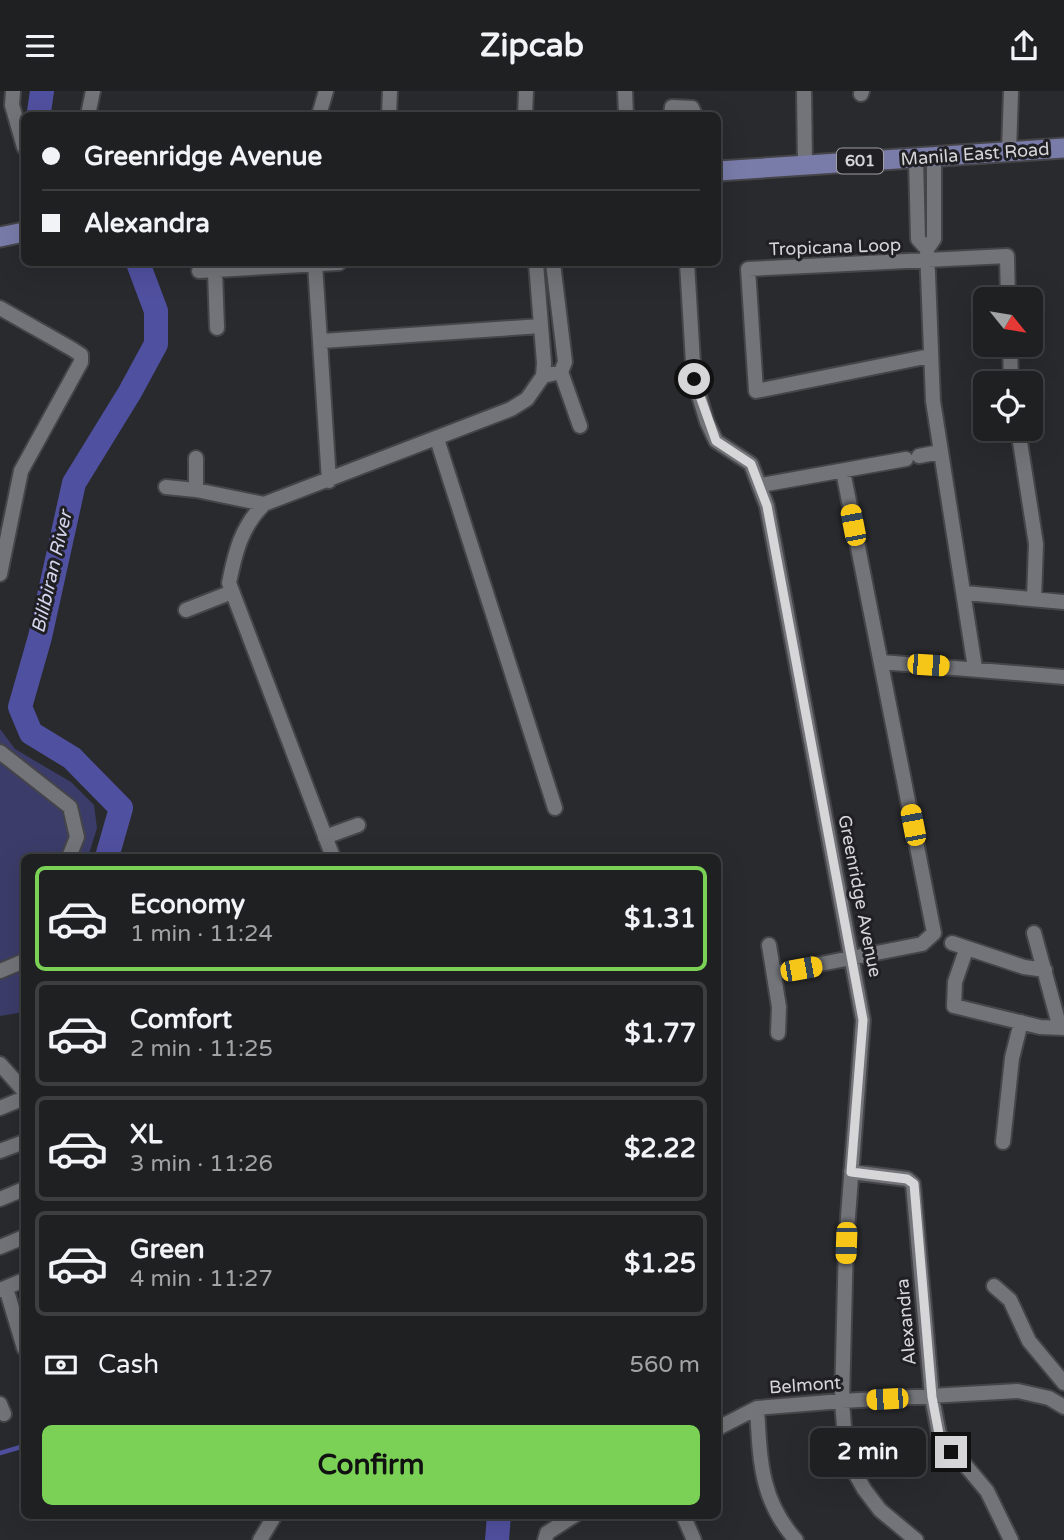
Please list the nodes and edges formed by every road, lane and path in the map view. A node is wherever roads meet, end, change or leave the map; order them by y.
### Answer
1 (13, 91) edge
2 (93, 91) edge
3 (326, 91) edge
4 (390, 91) edge
5 (526, 91) edge
6 (625, 91) edge
7 (804, 91) edge
8 (1011, 91) edge
9 (89, 112) edge
10 (320, 112) edge
11 (389, 112) edge
12 (525, 112) edge
13 (626, 112) edge
14 (671, 112) edge
15 (694, 112) edge
16 (21, 137) edge
17 (1064, 148) edge
18 (1009, 151) junction
19 (925, 158) junction
20 (805, 164) junction
21 (721, 171) edge
22 (21, 233) edge
23 (0, 237) edge
24 (928, 256) junction
25 (286, 266) edge
26 (315, 266) edge
27 (536, 266) edge
28 (553, 266) edge
29 (687, 266) edge
30 (199, 271) dead end
31 (215, 271) junction
32 (1008, 287) edge
33 (0, 308) edge
34 (541, 326) junction
35 (217, 328) dead end
36 (322, 341) junction
37 (930, 356) junction
38 (561, 372) junction
39 (543, 376) junction
40 (580, 426) dead end
41 (437, 439) junction
42 (1020, 441) edge
43 (940, 452) junction
44 (195, 458) dead end
45 (843, 471) junction
46 (330, 481) junction
47 (761, 485) junction
48 (166, 487) dead end
49 (196, 489) junction
50 (264, 504) junction
51 (0, 574) edge
52 (232, 592) junction
53 (965, 593) junction
54 (1034, 599) junction
55 (1064, 602) edge
56 (186, 610) dead end
57 (881, 662) junction
58 (975, 668) junction
59 (1064, 677) edge
60 (0, 752) edge
61 (555, 809) dead end
62 (358, 825) dead end
63 (325, 837) junction
64 (70, 854) edge
65 (331, 854) edge
66 (1034, 933) dead end
67 (952, 943) dead end
68 (769, 945) dead end
69 (966, 950) junction
70 (853, 960) junction
71 (21, 962) edge
72 (1045, 970) junction
73 (0, 971) edge
74 (775, 974) junction
75 (1021, 1022) junction
76 (1062, 1028) edge
77 (778, 1033) dead end
78 (0, 1064) edge
79 (21, 1088) edge
80 (21, 1099) edge
81 (0, 1108) edge
82 (1003, 1142) dead end
83 (21, 1143) edge
84 (0, 1151) edge
85 (851, 1172) junction
86 (21, 1190) edge
87 (0, 1199) edge
88 (21, 1238) edge
89 (0, 1247) edge
90 (21, 1281) edge
91 (995, 1286) dead end
92 (3, 1289) edge
93 (21, 1340) edge
94 (1064, 1383) edge
95 (932, 1397) junction
96 (842, 1401) junction
97 (1064, 1406) edge
98 (757, 1408) junction
99 (721, 1426) edge
100 (273, 1519) edge
101 (569, 1519) edge
102 (685, 1519) edge
103 (260, 1540) edge
104 (545, 1540) edge
105 (694, 1540) edge
106 (796, 1540) edge
107 (916, 1540) edge
108 (1011, 1540) edge

1 - 16 street
2 - 9 street
3 - 10 street
4 - 11 street
5 - 12 street
6 - 13 street
7 - 20 street
8 - 18 street
14 - 15 street
17 - 18 main road, Manila East Road / 601
18 - 19 main road, Manila East Road / 601
19 - 20 main road, Manila East Road / 601
19 - 24 street
20 - 21 main road, Manila East Road / 601
22 - 23 main road
24 - 32 street
24 - 37 street
24 - 37 street, Tropicana Loop
25 - 31 street
26 - 36 street
27 - 34 street
28 - 38 street
29 - 47 street, Greenridge Avenue
30 - 31 street
31 - 35 street
33 - 51 street
34 - 36 street
34 - 39 street
36 - 46 street
37 - 43 street
38 - 39 street
38 - 40 street
39 - 41 street
41 - 46 street
41 - 61 street
42 - 54 street
43 - 45 street
43 - 53 street
44 - 49 street
45 - 47 street
45 - 57 street
46 - 50 street
47 - 70 street, Greenridge Avenue
48 - 49 street
49 - 50 street
50 - 52 street
52 - 56 street
52 - 63 street
53 - 54 street
53 - 58 street
54 - 55 street
57 - 58 street
57 - 70 street
58 - 59 street
60 - 64 street
62 - 63 street
63 - 65 street
66 - 72 street
67 - 69 street
68 - 74 street
69 - 72 street
69 - 75 street
70 - 74 street
70 - 85 street, Greenridge Avenue
71 - 73 street
72 - 76 street
74 - 77 street
75 - 76 street
75 - 82 street
78 - 79 street
80 - 81 street
83 - 84 street
85 - 95 street, Alexandra
85 - 96 street, Greenridge Avenue
86 - 87 street
88 - 89 street
90 - 92 street
91 - 94 street
92 - 93 street
95 - 96 street, Belmont
95 - 97 street, Belmont
95 - 108 street, Alexandra
96 - 98 street, Belmont
96 - 107 street, Greenridge Avenue
98 - 99 street, Belmont
98 - 106 street
100 - 103 street
101 - 104 street
102 - 105 street

